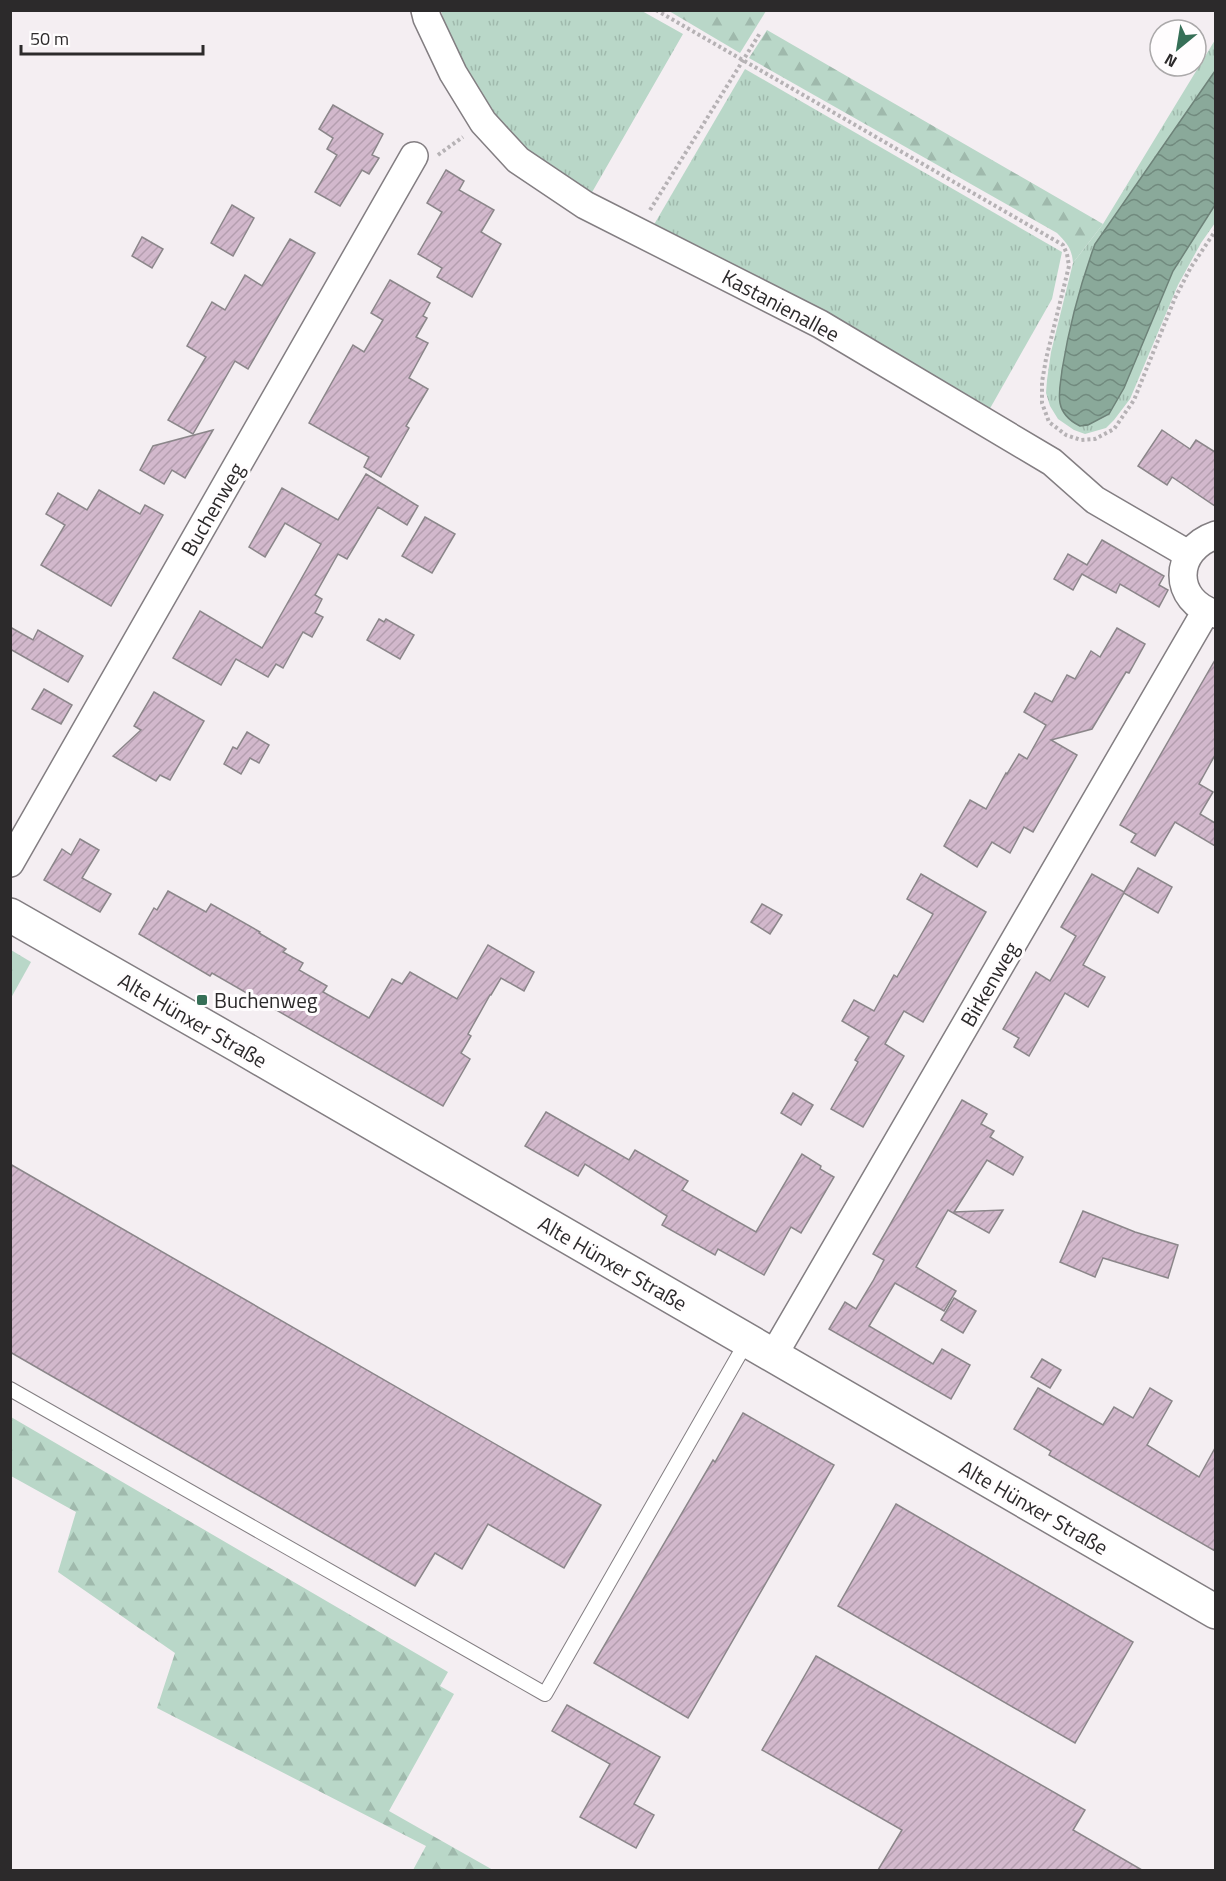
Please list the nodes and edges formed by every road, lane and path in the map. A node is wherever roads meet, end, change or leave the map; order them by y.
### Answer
1 (425, 10) edge
2 (656, 10) edge
3 (760, 33) dead end
4 (742, 60) junction
5 (483, 122) junction
6 (414, 156) joint
7 (1215, 230) edge
8 (638, 231) junction
9 (1215, 535) edge
10 (1188, 554) junction
11 (1211, 613) edge
12 (10, 863) edge
13 (10, 915) edge
14 (760, 1349) junction
15 (10, 1389) edge
16 (1215, 1612) edge

1 - 5 street, Kastanienallee
2 - 4 path
3 - 4 path
4 - 7 path
4 - 8 path
5 - 6 path
5 - 8 street, Kastanienallee
6 - 12 street, Buchenweg
8 - 10 street, Kastanienallee
9 - 10 street
10 - 11 street
11 - 14 street, Birkenweg
13 - 14 street, Alte Hünxer Straße
14 - 15 lane
14 - 16 street, Alte Hünxer Straße

